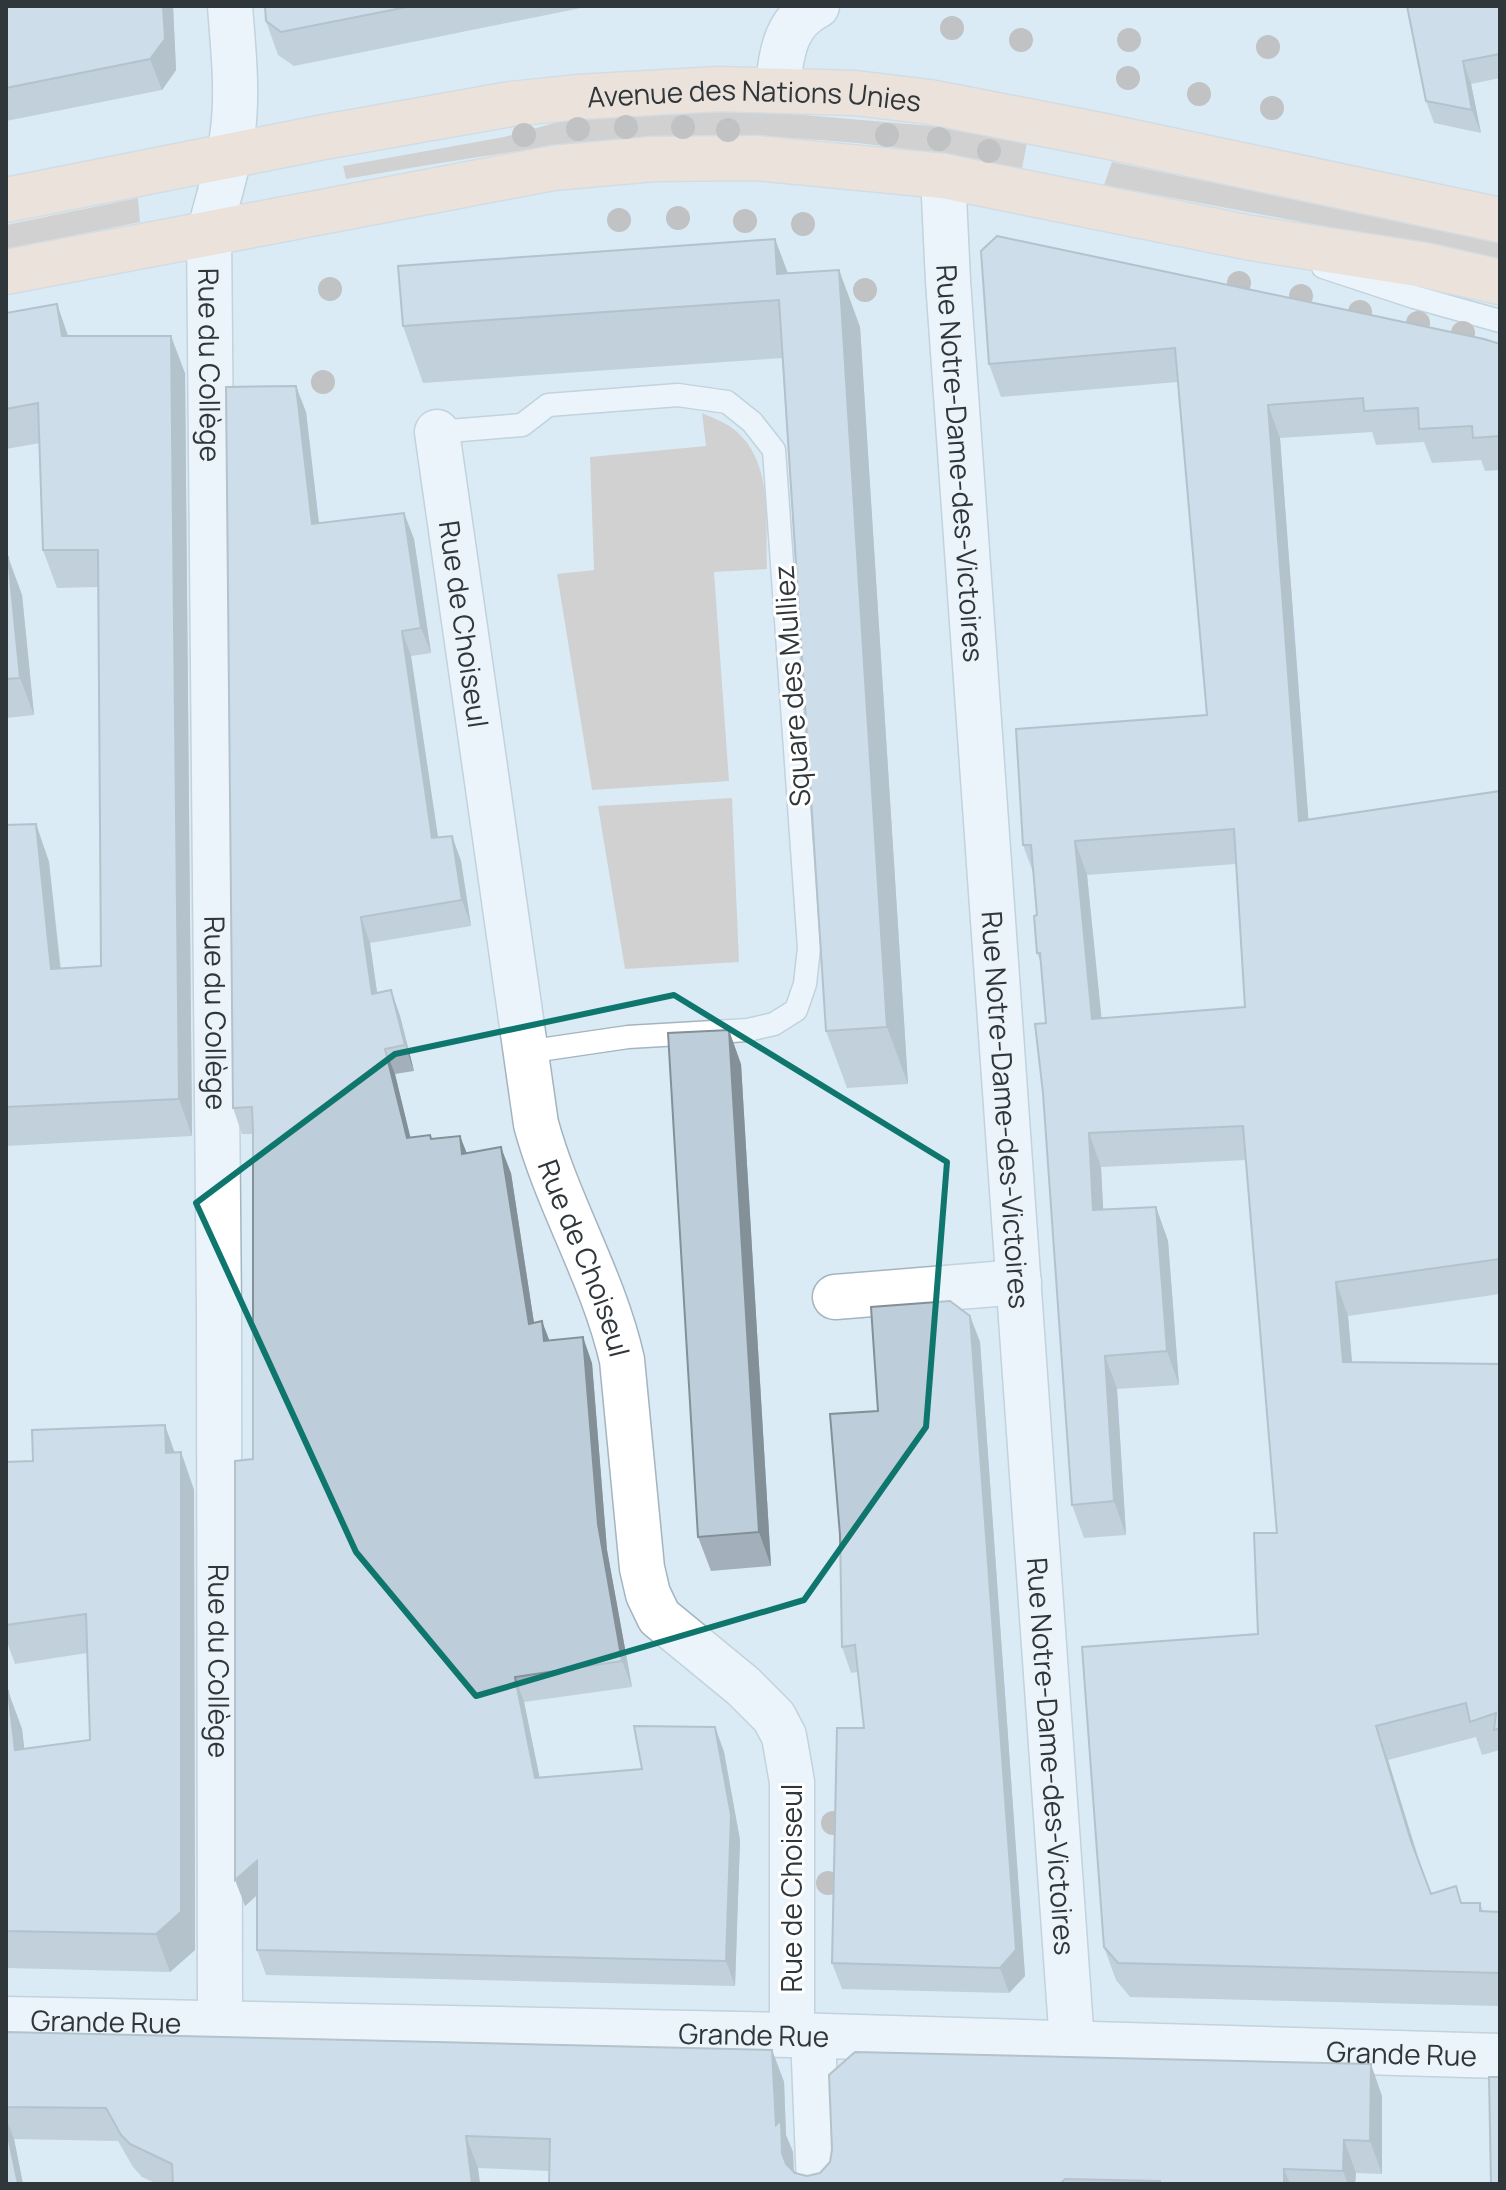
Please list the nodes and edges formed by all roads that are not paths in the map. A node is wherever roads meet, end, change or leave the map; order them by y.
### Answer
1 (230, 6) edge
2 (817, 6) edge
3 (777, 89) junction
4 (229, 156) junction
5 (943, 176) junction
6 (6, 200) edge
7 (1500, 220) edge
8 (209, 233) junction
9 (1251, 238) junction
10 (6, 272) edge
11 (1500, 282) edge
12 (1500, 321) edge
13 (437, 432) joint
14 (526, 1052) junction
15 (1019, 1282) junction
16 (835, 1297) dead end
17 (6, 2019) edge
18 (220, 2023) junction
19 (802, 2035) junction
20 (1072, 2043) junction
21 (1500, 2056) edge
22 (819, 2184) edge

1 - 4 street, Rue du Collège
2 - 3 street
3 - 4 main road, Avenue des Nations Unies
3 - 7 main road, Avenue des Nations Unies
4 - 6 main road, Avenue des Nations Unies
4 - 8 street, Rue du Collège
5 - 8 main road, Avenue des Nations Unies
5 - 9 main road, Avenue des Nations Unies
5 - 15 street, Rue Notre-Dame-des-Victoires
8 - 10 main road, Avenue des Nations Unies
8 - 18 street, Rue du Collège
9 - 11 main road, Avenue des Nations Unies
9 - 12 lane
13 - 14 street, Rue de Choiseul
13 - 14 lane, Square des Mulliez
14 - 19 street, Rue de Choiseul
15 - 16 street
15 - 20 street, Rue Notre-Dame-des-Victoires
17 - 18 street, Grande Rue
18 - 19 street, Grande Rue
19 - 20 street, Grande Rue
19 - 22 street, Rue de Choiseul
20 - 21 street, Grande Rue

